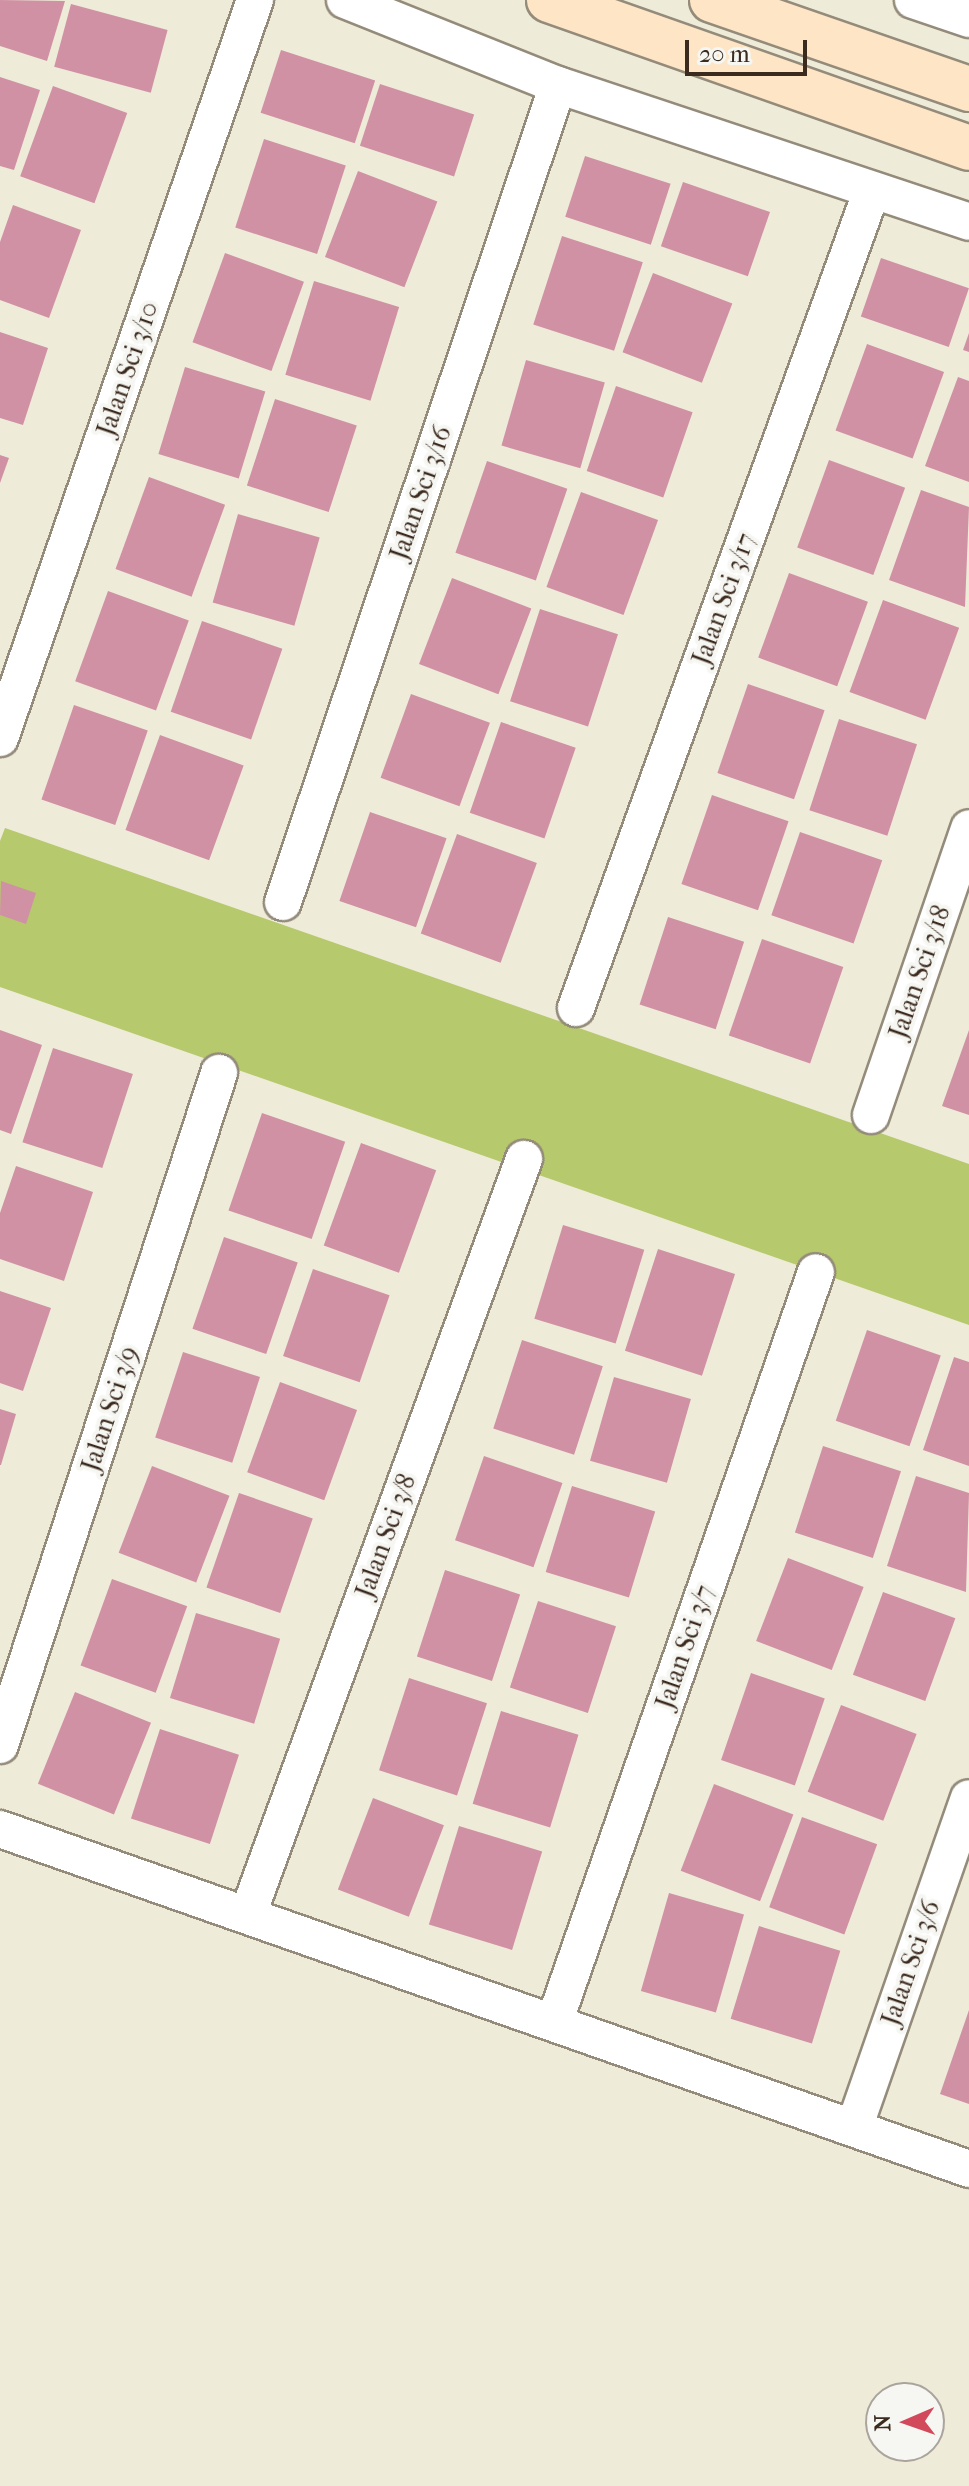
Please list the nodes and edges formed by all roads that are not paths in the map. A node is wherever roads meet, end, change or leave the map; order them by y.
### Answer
1 (255, 0) edge
2 (345, 0) edge
3 (549, 0) edge
4 (712, 0) edge
5 (913, 0) edge
6 (969, 19) edge
7 (558, 85) junction
8 (969, 89) edge
9 (969, 148) edge
10 (872, 190) junction
11 (969, 222) edge
12 (0, 738) edge
13 (969, 828) edge
14 (283, 902) dead end
15 (576, 1008) dead end
16 (219, 1073) dead end
17 (871, 1115) dead end
18 (524, 1159) dead end
19 (816, 1272) dead end
20 (0, 1745) edge
21 (969, 1798) edge
22 (0, 1829) edge
23 (248, 1914) junction
24 (554, 2023) junction
25 (854, 2128) junction
26 (969, 2169) edge

1 - 12 street, Jalan Sci 3/10
2 - 7 street
3 - 9 main road
4 - 8 main road
5 - 6 street
7 - 10 street
7 - 14 street, Jalan Sci 3/16
10 - 11 street
10 - 15 street, Jalan Sci 3/17
13 - 17 street, Jalan Sci 3/18
16 - 20 street, Jalan Sci 3/9
18 - 23 street, Jalan Sci 3/8
19 - 24 street, Jalan Sci 3/7
21 - 25 street, Jalan Sci 3/6
22 - 23 street
23 - 24 street
24 - 25 street
25 - 26 street

